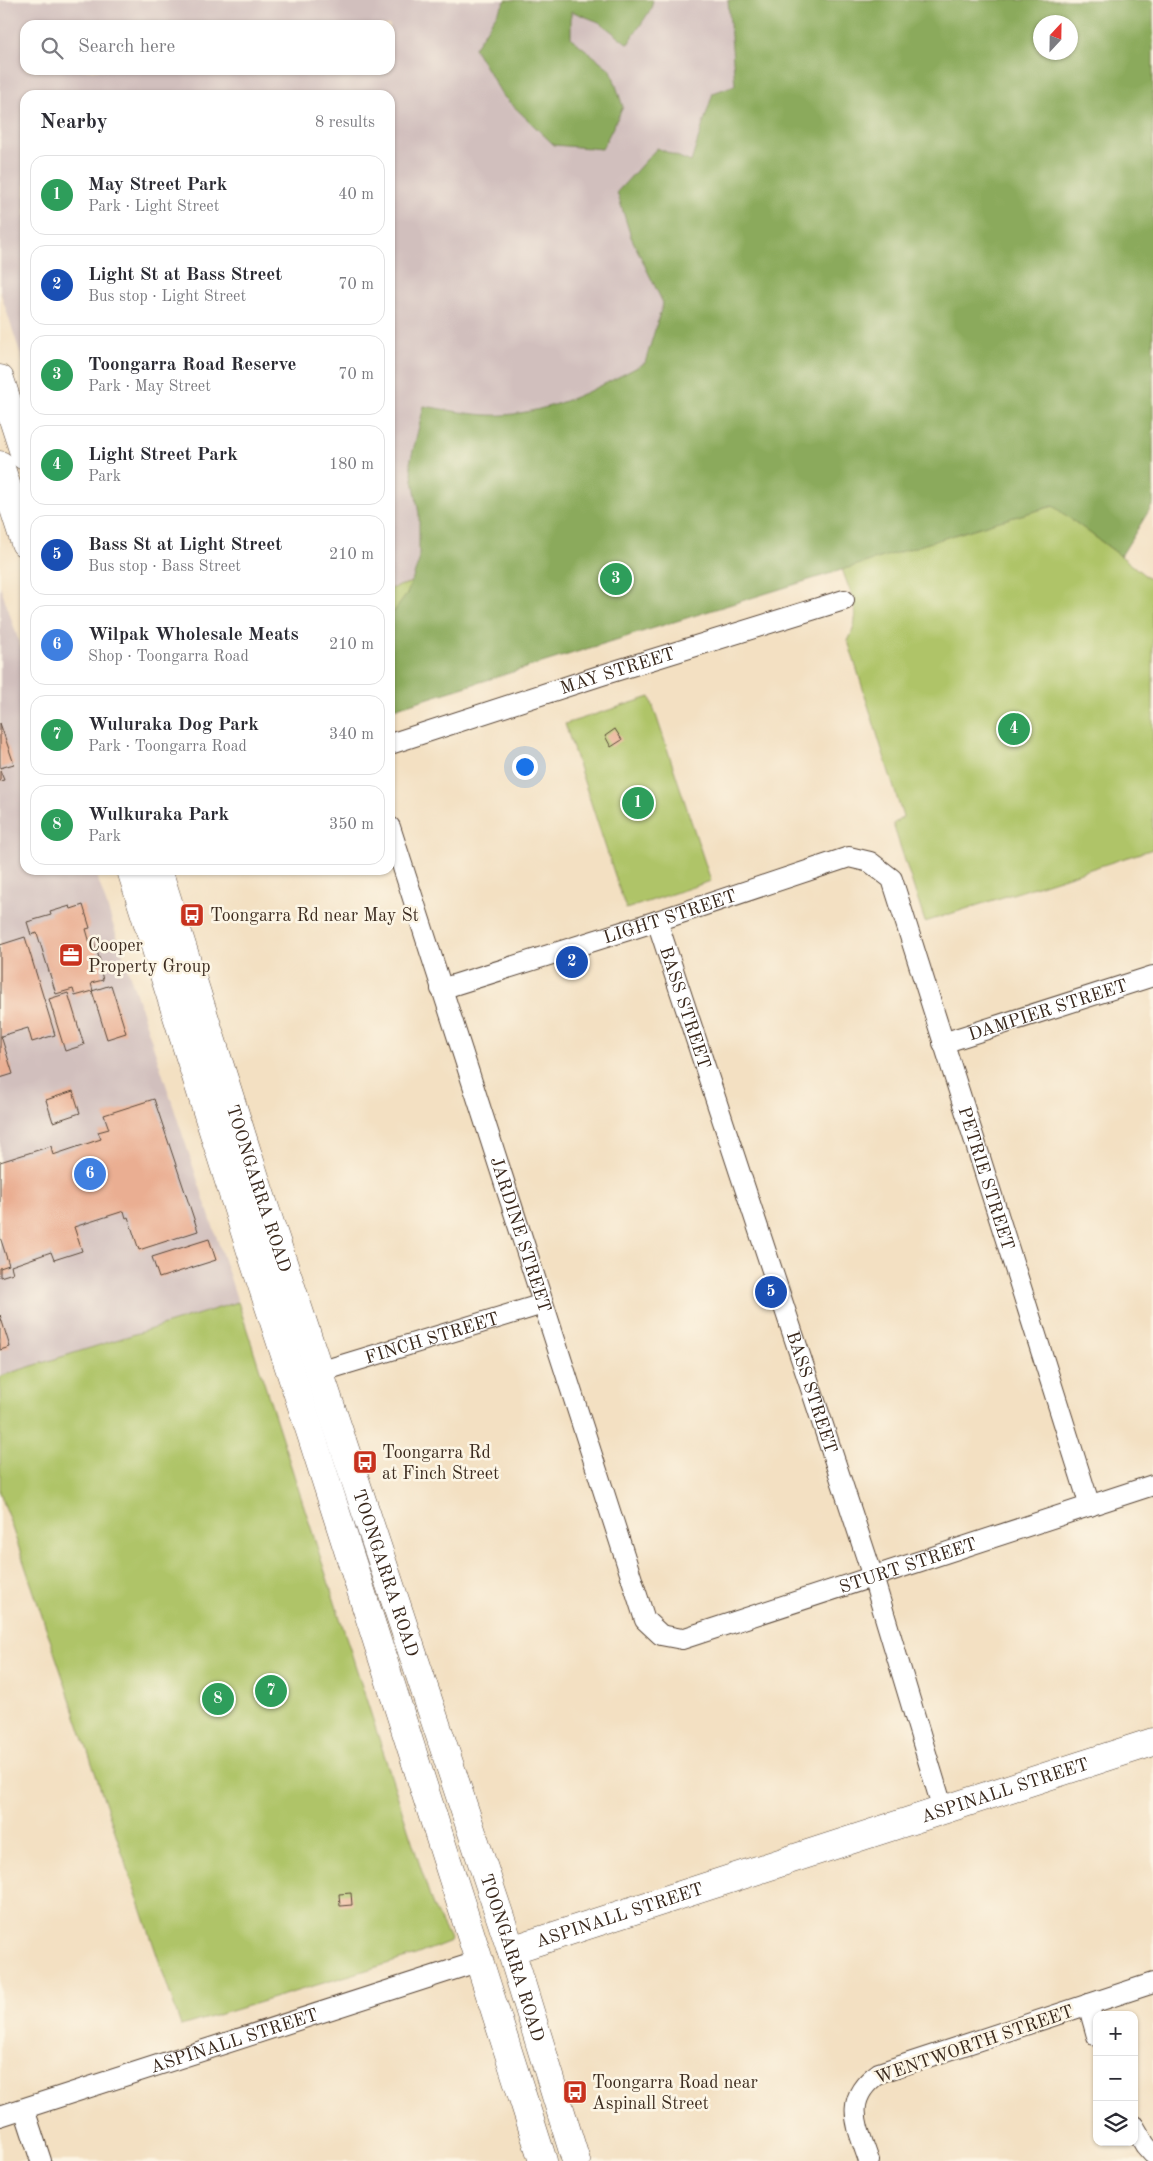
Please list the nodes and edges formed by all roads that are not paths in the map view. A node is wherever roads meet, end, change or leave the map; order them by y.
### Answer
1 (0, 379) edge
2 (20, 441) edge
3 (0, 465) edge
4 (20, 527) edge
5 (844, 600) dead end
6 (395, 742) edge
7 (395, 843) edge
8 (870, 862) joint
9 (133, 875) edge
10 (160, 875) edge
11 (657, 921) junction
12 (1153, 976) edge
13 (441, 989) junction
14 (943, 1043) junction
15 (543, 1304) junction
16 (319, 1372) junction
17 (1153, 1485) edge
18 (1090, 1506) junction
19 (873, 1576) junction
20 (661, 1634) joint
21 (1153, 1742) edge
22 (943, 1810) junction
23 (511, 1950) junction
24 (480, 1961) junction
25 (1153, 1983) edge
26 (1088, 2004) junction
27 (1093, 2022) edge
28 (24, 2109) junction
29 (0, 2116) edge
30 (1138, 2133) edge
31 (1153, 2154) edge
32 (41, 2161) edge
33 (543, 2161) edge
34 (576, 2161) edge
35 (869, 2161) edge

1 - 2 main road
3 - 4 main road
5 - 6 street, MAY STREET
7 - 13 street, JARDINE STREET
8 - 11 street, LIGHT STREET
8 - 14 street, PETRIE STREET
9 - 24 main road, TOONGARRA ROAD
10 - 16 main road, TOONGARRA ROAD
11 - 13 street, LIGHT STREET
11 - 19 street, BASS STREET
12 - 14 street, DAMPIER STREET
13 - 15 street, JARDINE STREET
14 - 18 street, PETRIE STREET
15 - 16 street, FINCH STREET
15 - 20 street, JARDINE STREET
16 - 23 main road, TOONGARRA ROAD
17 - 18 street, STURT STREET
18 - 19 street, STURT STREET
19 - 20 street, STURT STREET
19 - 22 street, BASS STREET
21 - 22 main road, ASPINALL STREET
22 - 23 main road, ASPINALL STREET
23 - 24 main road, ASPINALL STREET
23 - 34 main road, TOONGARRA ROAD
24 - 28 street, ASPINALL STREET
24 - 33 main road, TOONGARRA ROAD
25 - 26 street, WENTWORTH STREET
26 - 27 street
26 - 35 street, WENTWORTH STREET
28 - 29 street, ASPINALL STREET
28 - 32 street
30 - 31 street

